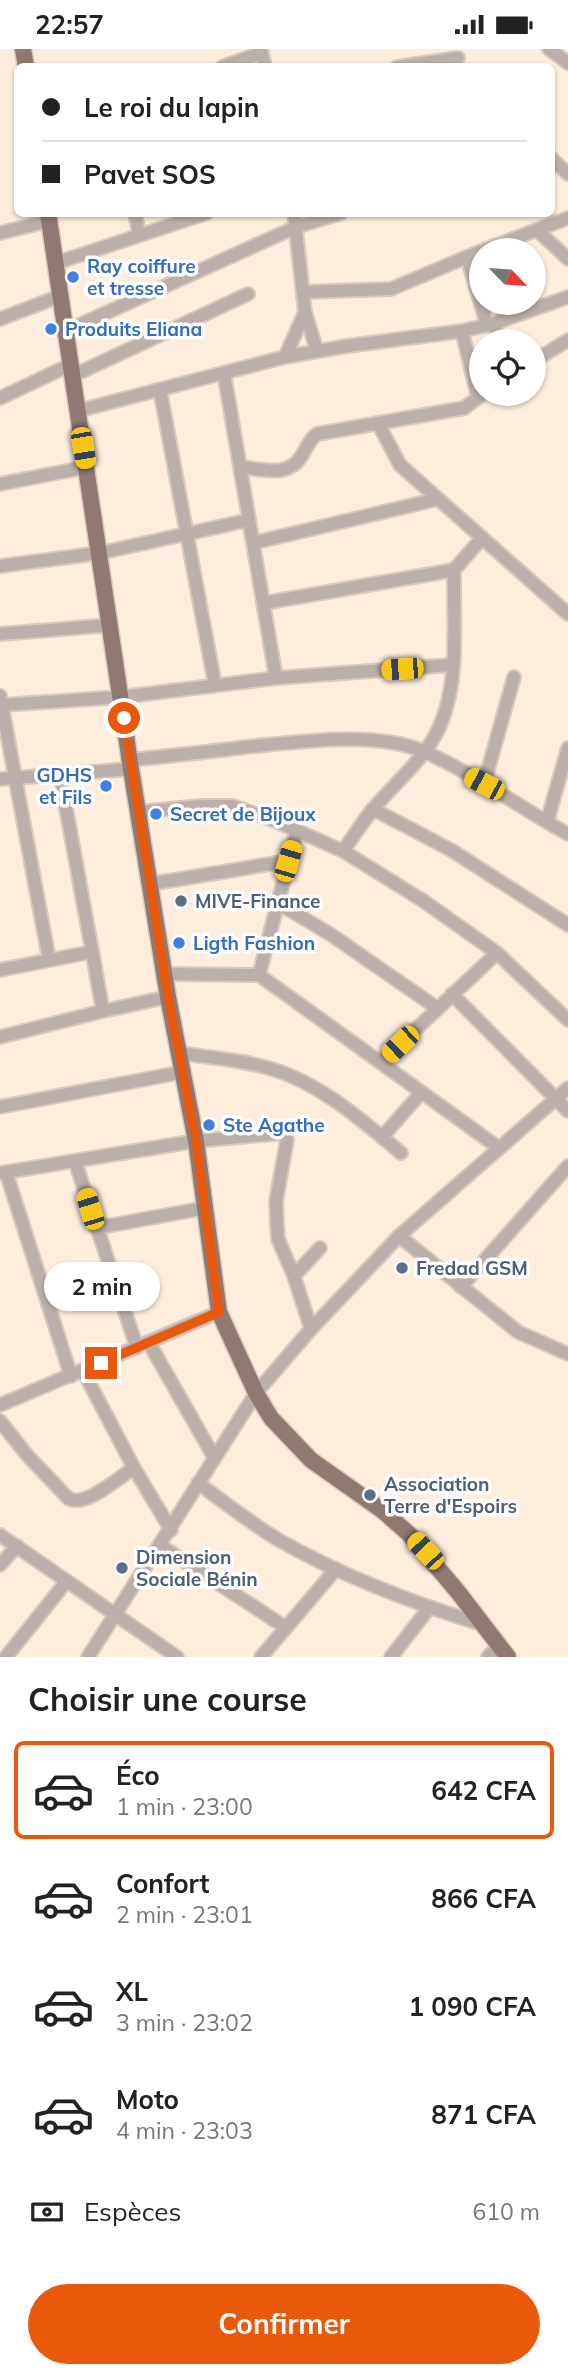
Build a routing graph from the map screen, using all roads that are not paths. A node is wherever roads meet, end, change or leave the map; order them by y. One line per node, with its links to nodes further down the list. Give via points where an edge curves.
1 (549, 49): 6 (street)
2 (261, 51): 4 (street)
3 (460, 58): 5 (street)
4 (232, 63)
5 (425, 63)
6 (568, 63)
7 (555, 161): 8 (street)
8 (568, 174)
9 (49, 217): 16 (street); 21 (main road)
10 (136, 217): 17 (street)
11 (194, 217): 17 (street)
12 (315, 217): 14 (street)
13 (568, 218): 15 (street)
14 (295, 220): 22 (street); 30 (street)
15 (537, 230): 18 (street); 20 (street)
16 (0, 233)
17 (139, 234): 21 (street)
18 (516, 238)
19 (467, 257): 22 (street, via 391,289); 28 (street)
20 (568, 259)
21 (56, 263): 24 (main road)
22 (304, 292): 26 (street)
23 (248, 294): 37 (street)
24 (60, 296): 27 (street); 30 (main road)
25 (568, 297): 28 (street)
26 (305, 312): 33 (street); 36 (street)
27 (0, 319)
28 (489, 324): 29 (street); 31 (street)
29 (493, 329)
30 (66, 331): 37 (main road)
31 (462, 331): 33 (street); 35 (street)
32 (568, 340): 34 (street)
33 (317, 351): 36 (street)
34 (546, 354)
35 (469, 355)
36 (285, 358): 38 (street)
37 (71, 370): 40 (street); 42 (main road)
38 (224, 373): 39 (street); 45 (street)
39 (160, 390): 42 (street); 49 (street)
40 (0, 398)
41 (469, 404): 43 (street)
42 (77, 411): 44 (main road)
43 (378, 423): 45 (street, via 317,434 288,470); 47 (street, via 395,459)
44 (87, 467): 46 (street); 52 (main road)
45 (240, 467): 48 (street)
46 (0, 484)
47 (438, 499): 50 (street); 51 (street)
48 (250, 520): 49 (street); 51 (street)
49 (187, 534): 52 (street); 62 (street)
50 (482, 538): 54 (street); 56 (street)
51 (253, 543): 55 (street)
52 (100, 553): 53 (street); 57 (main road)
53 (0, 566)
54 (454, 571): 55 (street); 59 (street)
55 (264, 603): 61 (street)
56 (568, 614)
57 (111, 625): 58 (street); 63 (main road)
58 (0, 634)
59 (452, 665): 61 (street); 66 (street, via 443,718)
60 (514, 677): 71 (street)
61 (276, 678): 62 (street)
62 (215, 685): 63 (street)
63 (121, 697): 64 (street); 67 (main road)
64 (1, 700): 69 (street)
65 (568, 748): 74 (street)
66 (425, 751): 67 (street, via 387,742 316,740); 71 (street); 72 (street)
67 (130, 765): 68 (street); 73 (main road)
68 (60, 775): 69 (street); 82 (street)
69 (16, 778): 70 (street); 84 (street)
70 (0, 779)
71 (484, 784): 74 (street)
72 (373, 809): 77 (street); 81 (street, via 451,850)
73 (138, 812): 75 (street, via 233,806); 79 (main road)
74 (547, 822): 76 (street)
75 (297, 831): 77 (street); 78 (street)
76 (568, 834)
77 (343, 851): 83 (street)
78 (288, 861): 79 (street); 80 (street)
79 (150, 884): 86 (main road)
80 (278, 903): 87 (street); 90 (street)
81 (568, 925)
82 (91, 952): 84 (street); 91 (street)
83 (496, 953): 88 (street); 92 (street)
84 (49, 959): 85 (street)
85 (0, 969)
86 (164, 974): 87 (street); 89 (main road)
87 (259, 975): 95 (street)
88 (452, 994): 90 (street); 99 (street)
89 (168, 997): 91 (street); 94 (main road)
90 (438, 1008): 95 (street)
91 (103, 1010): 93 (street)
92 (568, 1020)
93 (0, 1037)
94 (179, 1053): 96 (main road); 102 (street, via 286,1074 326,1096)
95 (382, 1061): 98 (street)
96 (183, 1072): 100 (street); 103 (main road)
97 (568, 1088): 99 (street)
98 (421, 1093): 102 (street); 104 (street)
99 (557, 1098): 101 (street); 104 (street)
100 (0, 1107)
101 (568, 1111)
102 (382, 1137): 105 (street)
103 (196, 1141): 106 (street); 109 (main road); 113 (street, via 286,1135 276,1224)
104 (499, 1148): 111 (street)
105 (401, 1153)
106 (75, 1161): 108 (street); 110 (street)
107 (568, 1166): 114 (street)
108 (3, 1173): 119 (street)
109 (205, 1208): 110 (street); 115 (main road)
110 (96, 1228): 117 (street)
111 (399, 1236): 114 (street); 116 (street)
112 (320, 1248): 113 (street)
113 (294, 1276): 116 (street)
114 (461, 1287): 118 (street, via 518,1332)
115 (219, 1312): 117 (street); 120 (main road)
116 (311, 1329): 120 (street)
117 (143, 1346): 119 (street); 123 (street)
118 (568, 1354)
119 (77, 1373): 121 (street); 124 (street)
120 (256, 1394): 123 (street); 135 (main road, via 271,1418 311,1460 409,1534)
121 (1, 1401)
122 (0, 1420): 124 (street, via 73,1501 84,1500)
123 (214, 1457): 125 (street)
124 (134, 1468): 126 (street)
125 (198, 1483): 126 (street); 131 (street, via 275,1537)
126 (171, 1529): 129 (street)
127 (0, 1535): 128 (street)
128 (17, 1546): 130 (street); 132 (street)
129 (160, 1546): 134 (street); 136 (street)
130 (0, 1565)
131 (335, 1569): 133 (street); 136 (street)
132 (66, 1582): 134 (street); 138 (street)
133 (429, 1608): 135 (street); 142 (street)
134 (115, 1615): 139 (street); 140 (street)
135 (484, 1625): 137 (main road)
136 (285, 1627): 141 (street)
137 (498, 1653)
138 (6, 1657)
139 (88, 1657)
140 (177, 1657)
141 (261, 1657)
142 (391, 1657)

